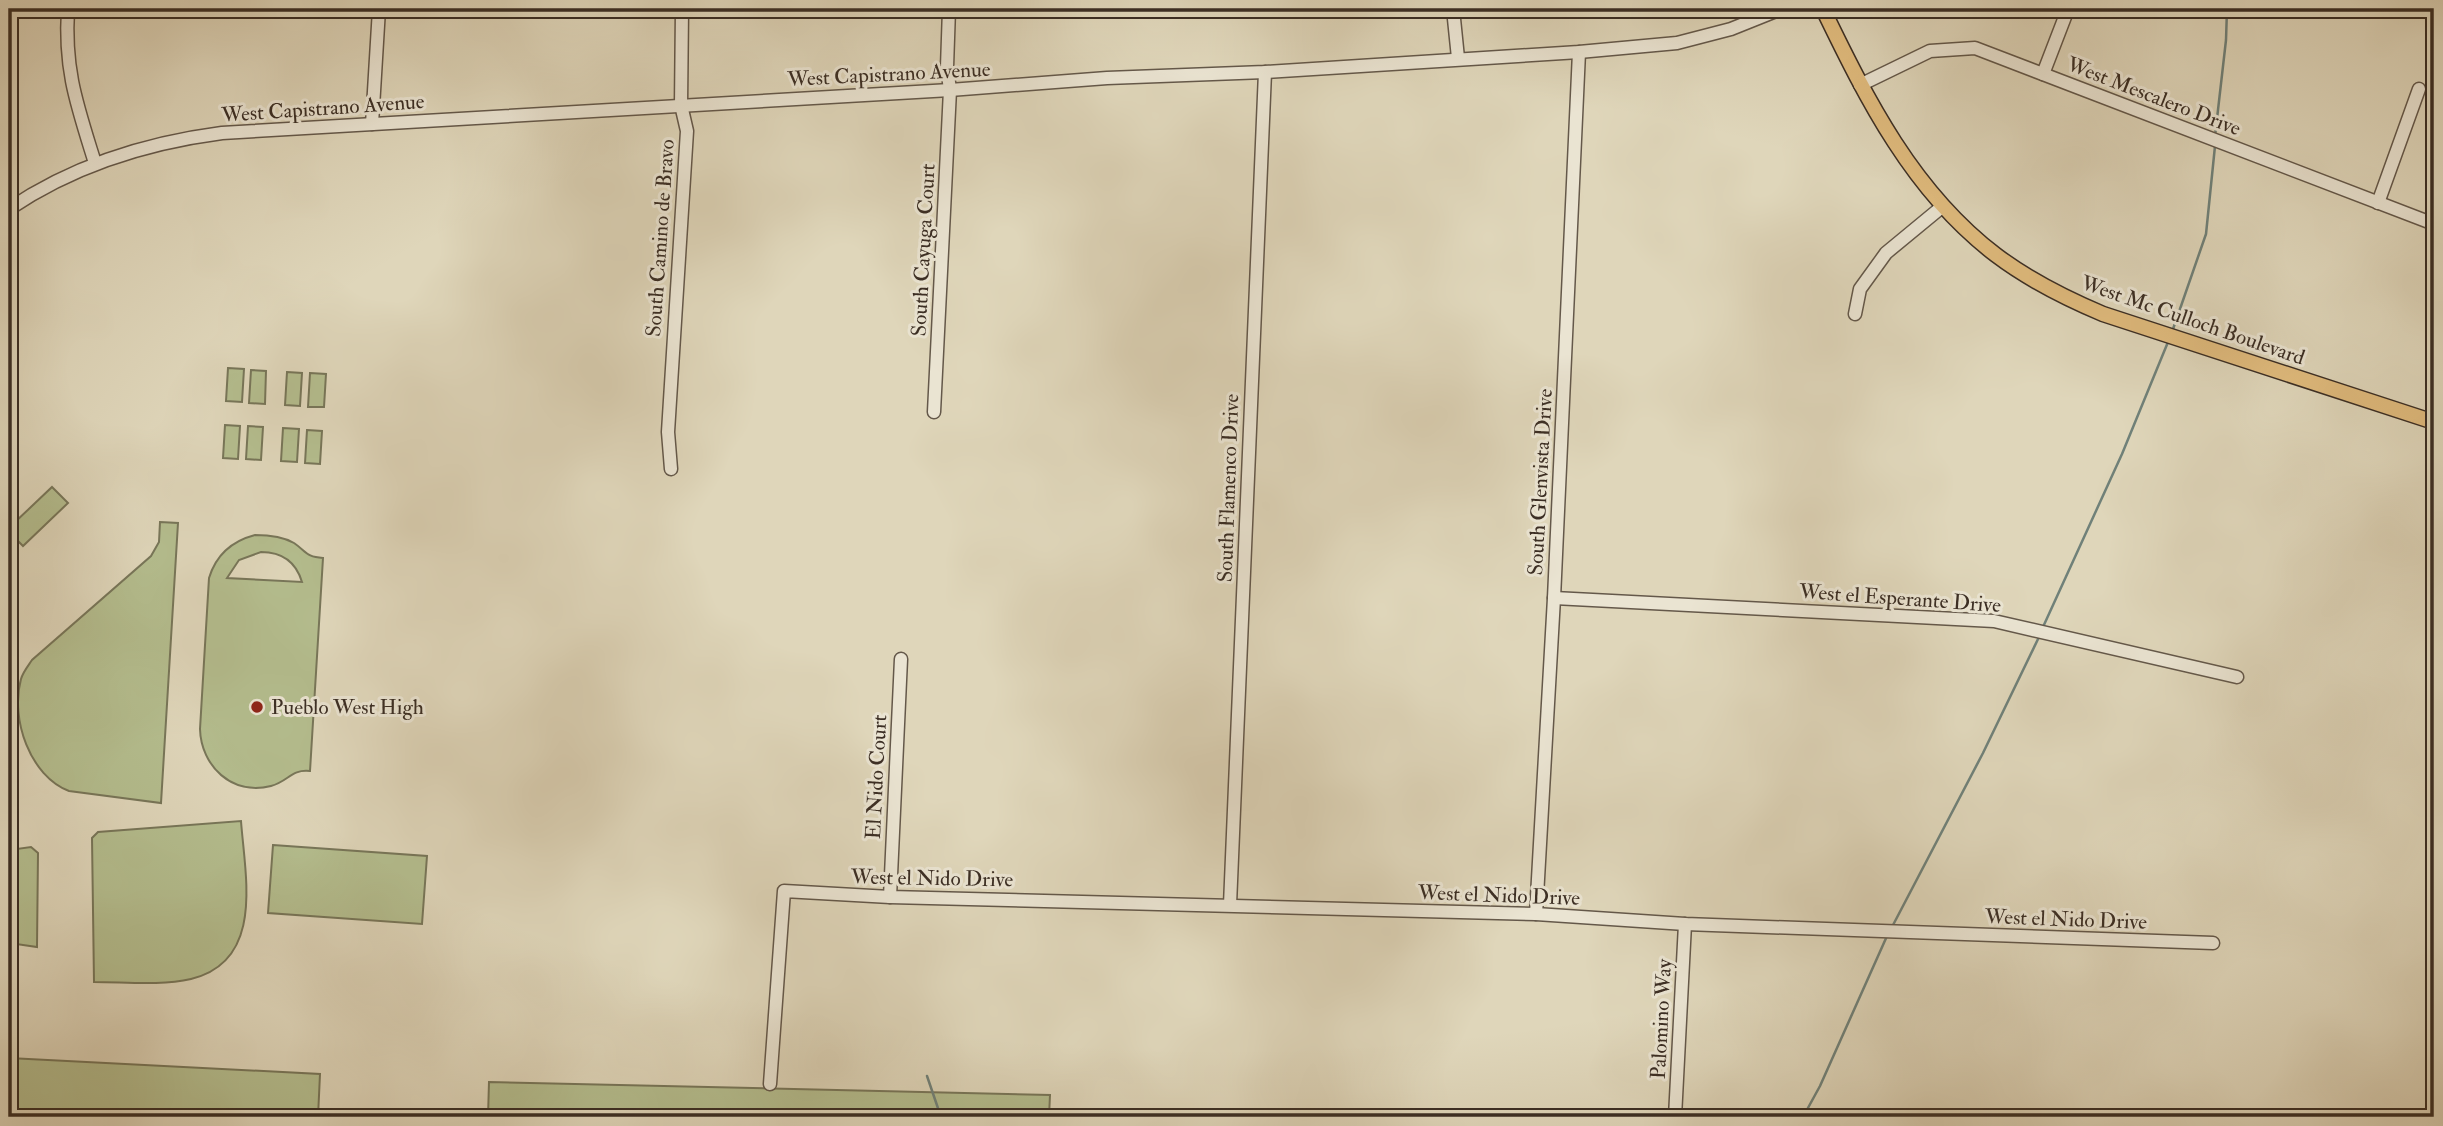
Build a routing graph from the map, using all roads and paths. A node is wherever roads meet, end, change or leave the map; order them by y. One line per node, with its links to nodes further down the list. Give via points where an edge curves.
1 (68, 9): 18 (street, via 69,77)
2 (379, 9): 17 (street)
3 (682, 9): 16 (street, South Camino de Bravo)
4 (949, 9): 15 (street, South Cayuga Court)
5 (1452, 9): 10 (street)
6 (1781, 9): 9 (street, West Capistrano Avenue, via 1677,43)
7 (1823, 9): 13 (main road, West Mc Culloch Boulevard)
8 (2068, 9): 12 (street)
9 (1579, 52): 10 (street, West Capistrano Avenue); 27 (street, South Glenvista Drive)
10 (1458, 58): 11 (street, West Capistrano Avenue)
11 (1265, 72): 15 (street, West Capistrano Avenue); 31 (street, South Flamenco Drive)
12 (2043, 74): 13 (street, West Mescalero Drive, via 1975,48 1930,51); 19 (street, West Mescalero Drive)
13 (1860, 85): 20 (main road, West Mc Culloch Boulevard, via 1905,159)
14 (2419, 89): 19 (street)
15 (950, 90): 16 (street, West Capistrano Avenue); 24 (street, South Cayuga Court)
16 (681, 105): 17 (street, West Capistrano Avenue); 26 (street, South Camino de Bravo, via 687,131 667,432)
17 (372, 124): 18 (street, West Capistrano Avenue, via 189,137)
18 (95, 163): 21 (street, West Capistrano Avenue)
19 (2378, 203): 22 (street, West Mescalero Drive)
20 (1943, 206): 23 (street, via 1886,253 1860,289); 25 (main road, West Mc Culloch Boulevard, via 1996,255 2057,294 2150,330)
21 (9, 209)
22 (2434, 224)
23 (1855, 314)
24 (934, 412)
25 (2434, 422)
26 (671, 469)
27 (1554, 598): 29 (street, West el Esperante Drive, via 1994,621); 32 (street, South Glenvista Drive)
28 (901, 659): 30 (street, El Nido Court)
29 (2237, 677)
30 (890, 897): 31 (street, West el Nido Drive); 35 (street, West el Nido Drive, via 784,891)
31 (1230, 905): 32 (street, West el Nido Drive)
32 (1536, 914): 33 (street, West el Nido Drive)
33 (1685, 924): 34 (street, West el Nido Drive); 36 (street, Palomino Way)
34 (2213, 943)
35 (770, 1084)
36 (1675, 1117)

